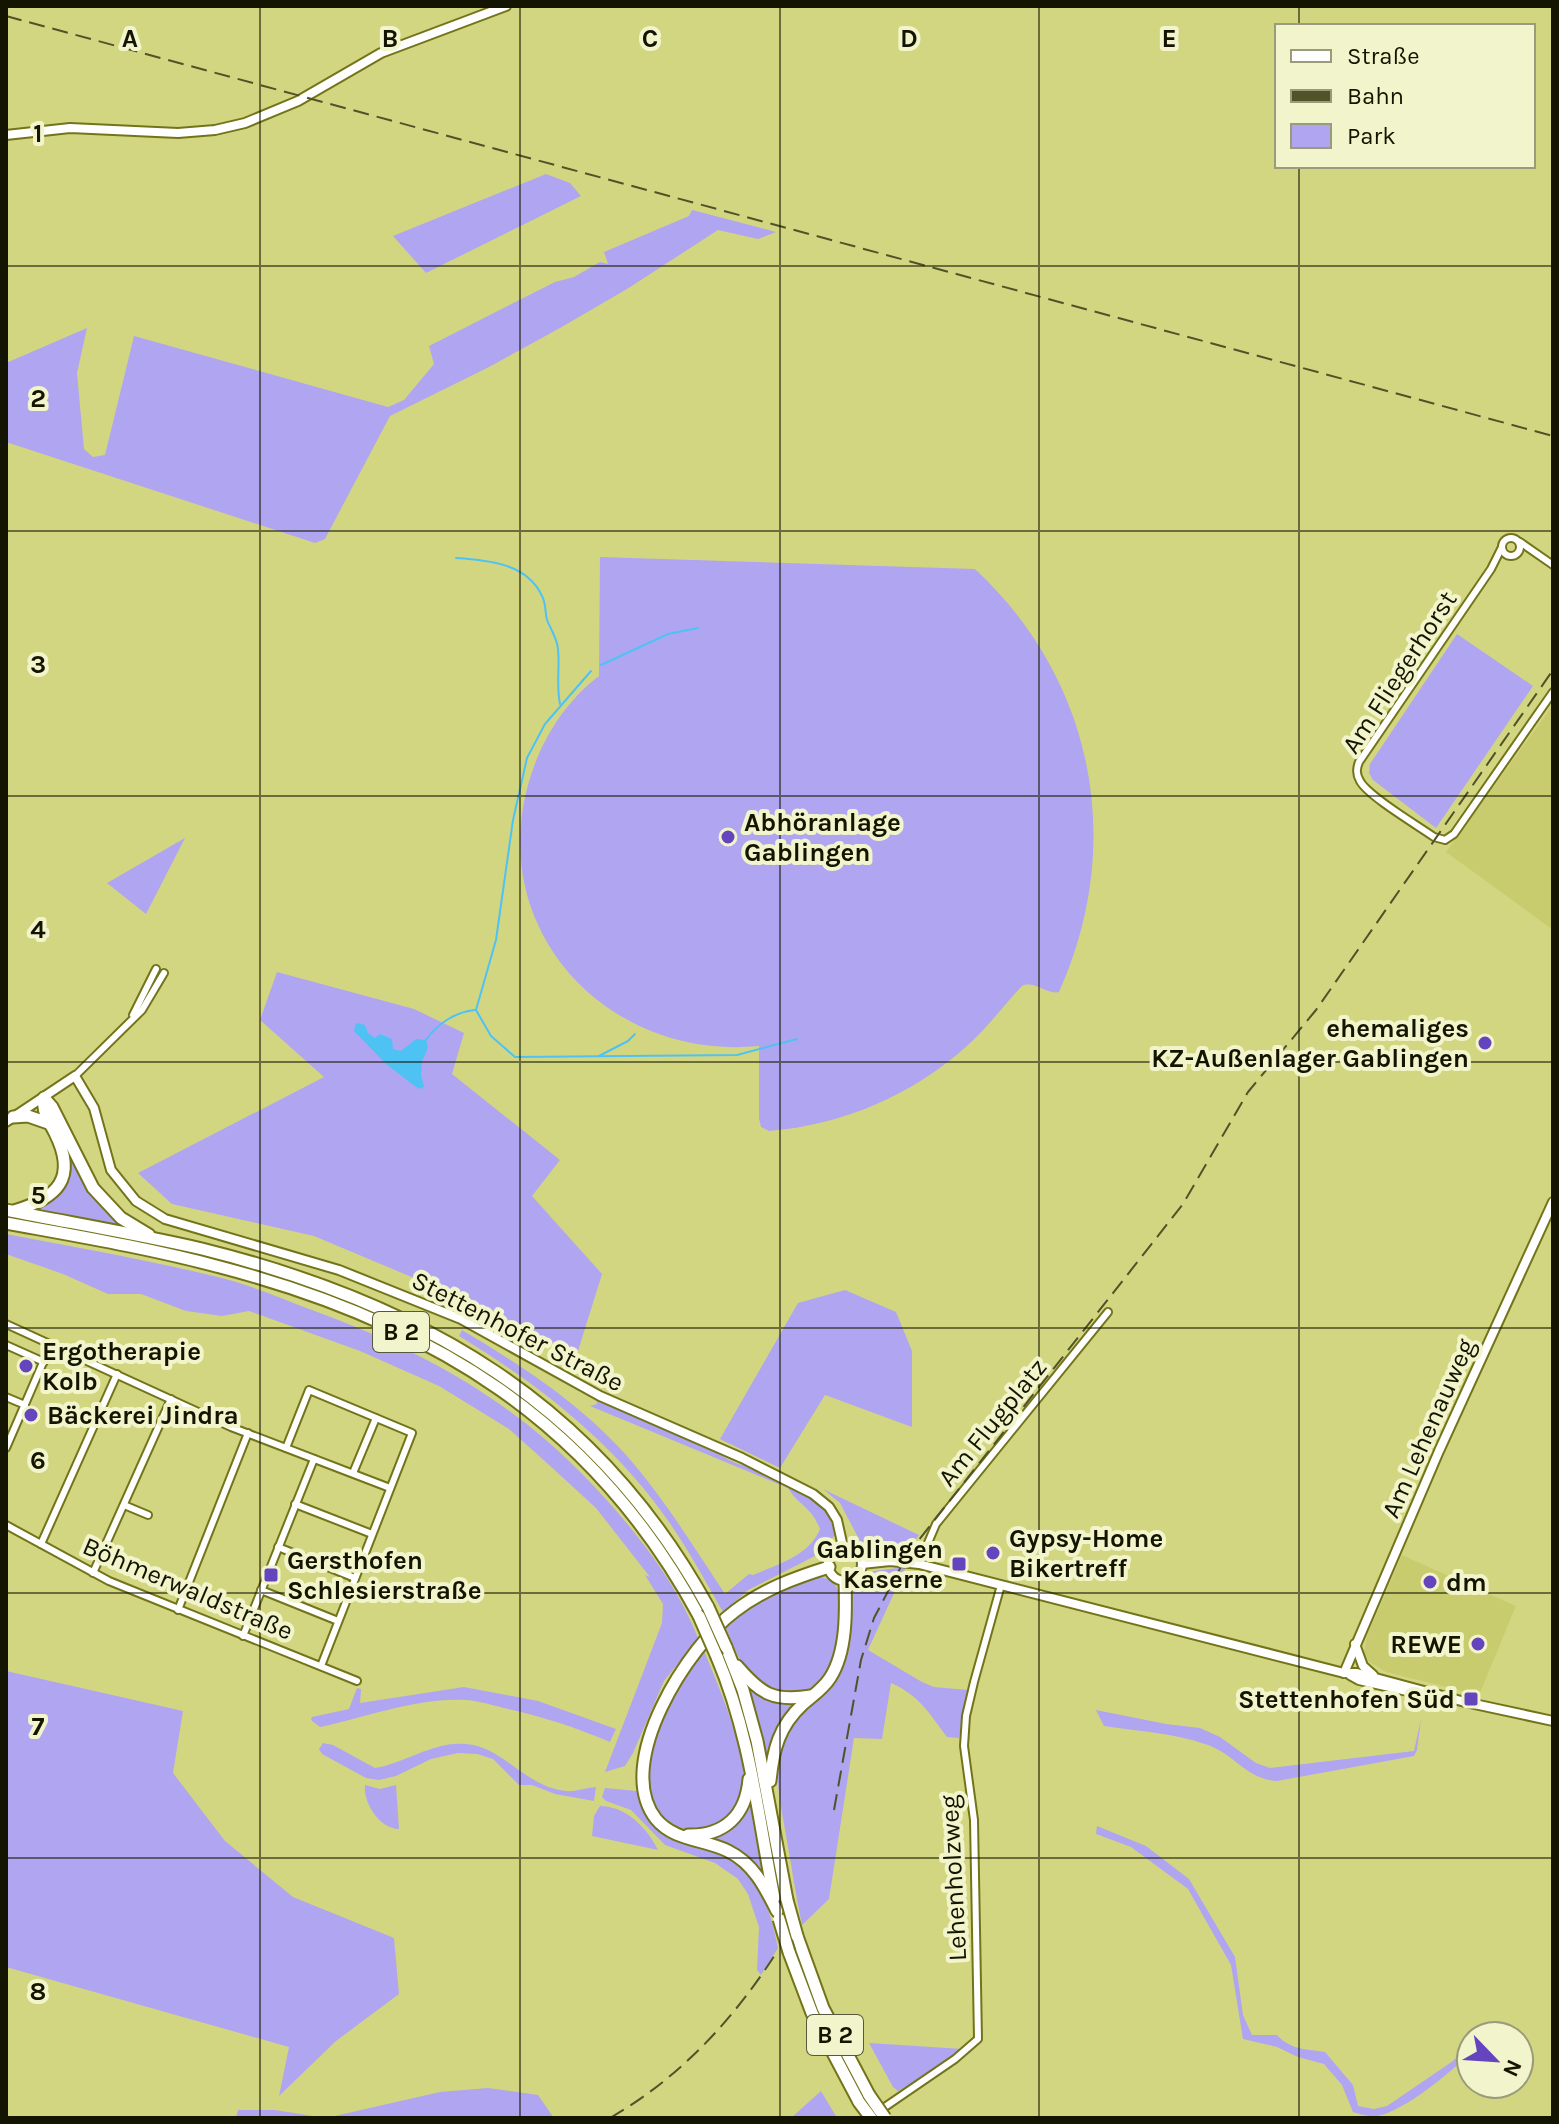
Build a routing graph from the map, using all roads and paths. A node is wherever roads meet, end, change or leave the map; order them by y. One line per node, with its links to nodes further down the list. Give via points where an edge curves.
1 (506, 6): 2 (street, via 381,53 298,101 245,123 178,133 70,128)
2 (6, 135)
3 (1518, 540): 4 (street, via 1509,538); 5 (street, via 1520,549); 6 (street)
4 (1502, 547): 5 (street); 8 (street, Am Fliegerhorst)
5 (1514, 556): 6 (street); 8 (street, Am Fliegerhorst)
6 (1545, 559): 7 (street)
7 (1553, 565)
8 (1491, 569): 9 (street, Am Fliegerhorst, via 1356,769 1362,784 1445,840)
9 (1553, 692)
10 (156, 969): 12 (street)
11 (164, 973): 12 (street, via 152,997)
12 (130, 1021): 13 (street)
13 (75, 1076): 14 (street); 43 (street, Stettenhofer Straße, via 94,1108 111,1170 136,1201 156,1215 306,1259 461,1319 600,1396 813,1494 837,1520)
14 (44, 1098): 15 (street); 16 (highway); 19 (highway, B 2, via 93,1188 121,1218)
15 (10, 1119): 16 (highway, via 28,1116)
16 (51, 1124): 18 (highway, via 64,1151 63,1177 48,1198)
17 (1553, 1202): 55 (street, Am Lehenauweg)
18 (8, 1215): 19 (highway, B 2); 64 (highway, B 2, bridge, via 256,1277 363,1315 454,1359 520,1402 599,1473 652,1539 699,1616 717,1657)
19 (157, 1239): 56 (highway, B 2, bridge, via 247,1261 348,1296 438,1336 506,1377 562,1421 618,1476 670,1543)
20 (1108, 1312): 45 (street, Am Flugplatz, via 936,1524)
21 (6, 1324): 22 (street)
22 (51, 1344): 24 (street); 25 (street)
23 (6, 1345): 24 (street)
24 (44, 1362): 28 (street)
25 (117, 1374): 27 (street); 41 (street)
26 (6, 1397): 28 (street)
27 (171, 1399): 30 (street); 37 (street)
28 (25, 1405): 31 (street)
29 (376, 1418): 32 (street, via 309,1390); 34 (street); 35 (street, via 412,1433)
30 (248, 1433): 32 (street); 52 (street)
31 (6, 1448)
32 (286, 1448): 33 (street)
33 (314, 1459): 34 (street); 36 (street)
34 (353, 1473): 35 (street)
35 (390, 1488): 40 (street)
36 (295, 1504): 40 (street); 42 (street)
37 (124, 1505): 38 (street); 47 (street)
38 (148, 1515)
39 (6, 1525): 41 (street, Böhmerwaldstraße)
40 (372, 1534): 48 (street)
41 (41, 1544): 47 (street, Böhmerwaldstraße)
42 (278, 1547): 48 (street); 51 (street)
43 (843, 1547): 44 (street, via 857,1552); 46 (street, via 831,1554)
44 (862, 1564): 45 (street); 49 (street, via 858,1576)
45 (919, 1564): 50 (street)
46 (829, 1567): 49 (street); 66 (highway, via 762,1592 732,1612 674,1682 654,1725 644,1771 653,1815)
47 (93, 1573): 52 (street, Böhmerwaldstraße)
48 (355, 1578): 53 (street)
49 (845, 1581): 62 (highway, via 838,1660 830,1678)
50 (1001, 1585): 58 (street); 69 (street, Lehenholzweg, via 966,1716 964,1746 974,1820 978,2039)
51 (261, 1590): 53 (street); 54 (street)
52 (178, 1610): 54 (street, Böhmerwaldstraße)
53 (338, 1621): 57 (street)
54 (243, 1636): 57 (street, Böhmerwaldstraße)
55 (1355, 1643): 58 (street, Am Lehenauweg); 59 (street, via 1363,1666)
56 (728, 1652): 62 (highway, via 752,1684 771,1696); 65 (highway, B 2, via 753,1725)
57 (321, 1666): 60 (street, Böhmerwaldstraße)
58 (1347, 1673): 59 (street); 61 (street)
59 (1378, 1678): 61 (street)
60 (357, 1681)
61 (1438, 1695): 63 (street)
62 (812, 1696): 65 (highway, via 788,1719 777,1739)
63 (1553, 1721)
64 (751, 1766): 66 (highway, via 747,1795 735,1819 712,1833); 67 (highway, B 2)
65 (768, 1794): 68 (highway, B 2, bridge, via 797,1936)
66 (679, 1834): 67 (highway, via 727,1850 747,1863)
67 (778, 1915): 68 (highway, B 2, bridge, via 812,2013)
68 (864, 2098): 69 (highway, B 2, bridge); 70 (highway, B 2, bridge)
69 (870, 2118)
70 (885, 2118)

